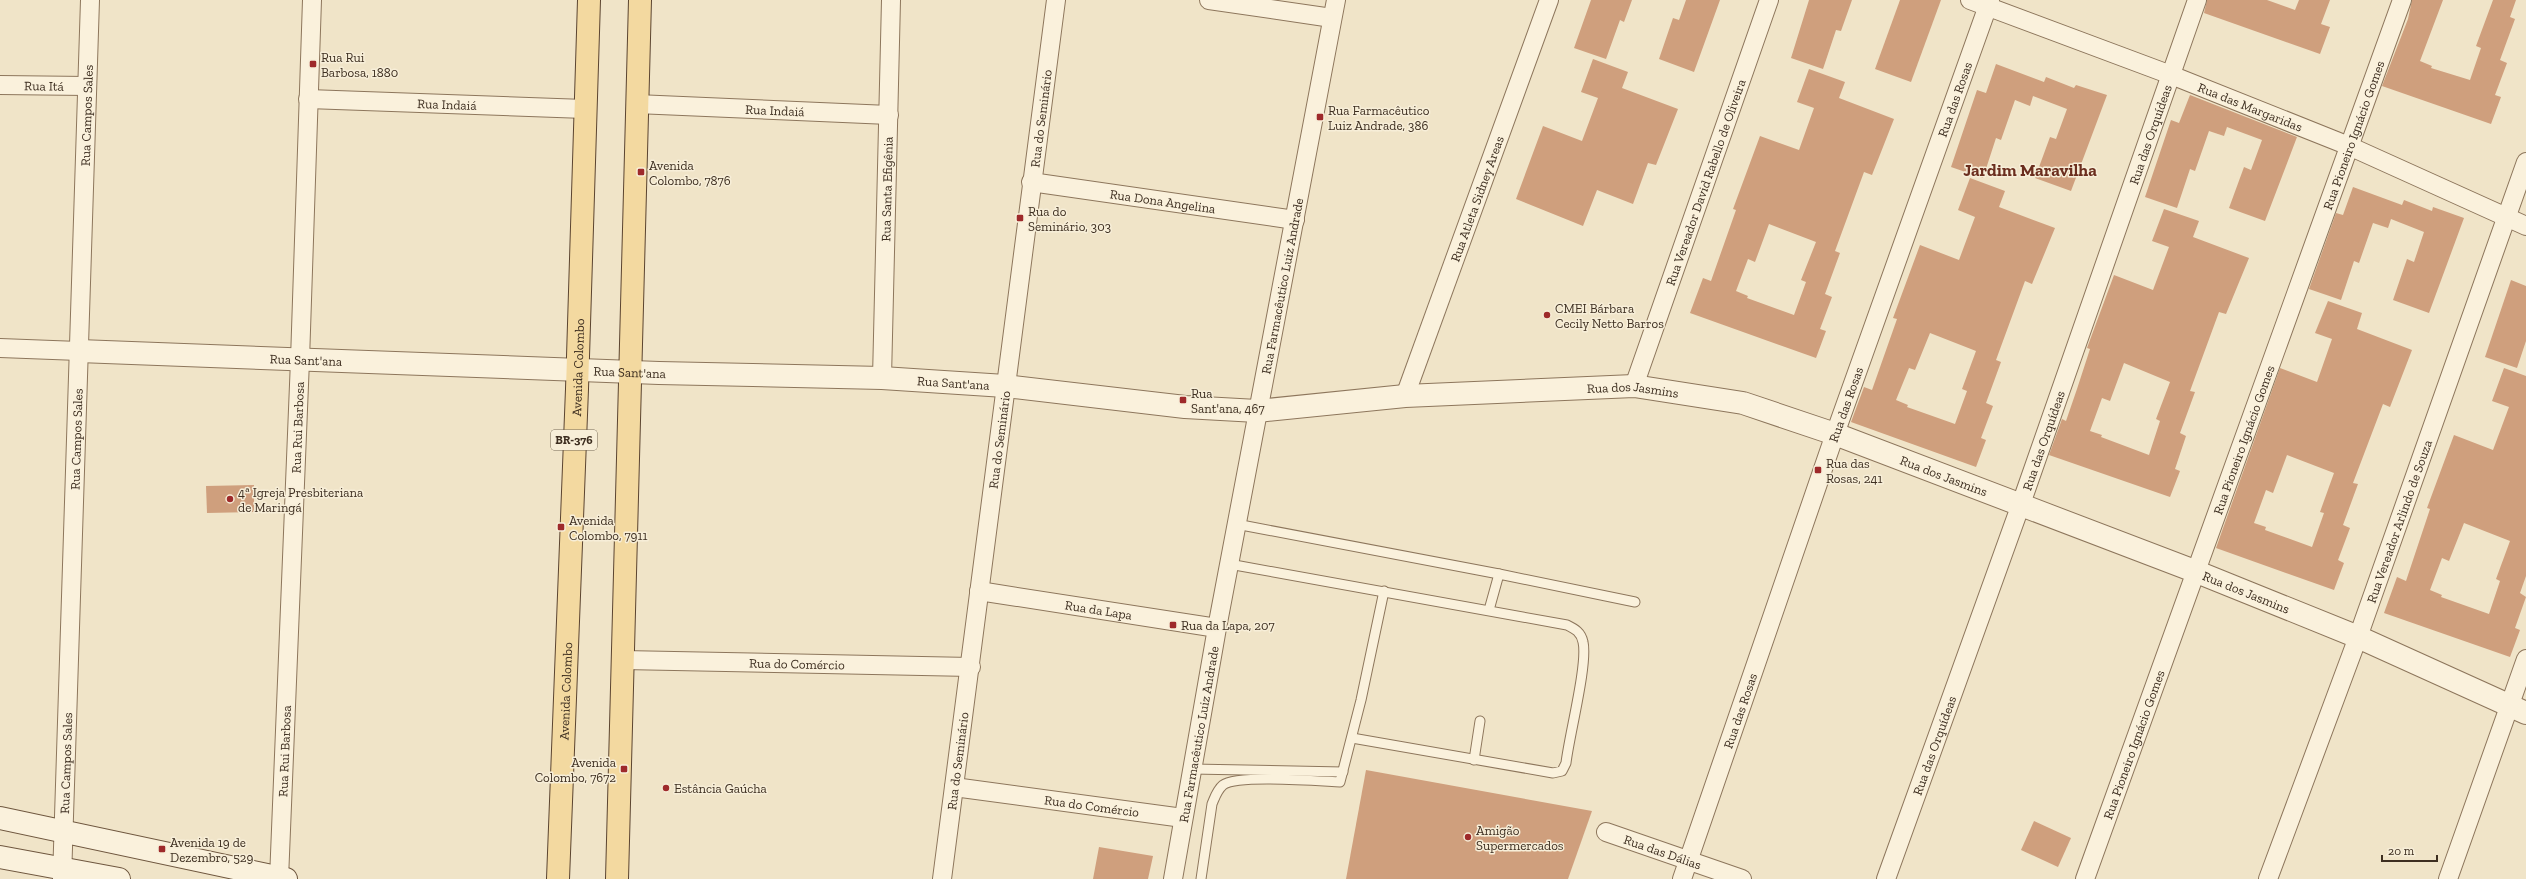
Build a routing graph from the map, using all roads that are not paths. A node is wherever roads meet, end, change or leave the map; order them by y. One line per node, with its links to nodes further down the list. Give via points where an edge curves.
1 (90, 0): 18 (street, Rua Campos Sales)
2 (312, 0): 19 (street, Rua Rui Barbosa)
3 (589, 0): 21 (main road, Avenida Colombo / BR-376)
4 (640, 0): 20 (main road)
5 (891, 0): 22 (street, Rua Santa Efigênia)
6 (1056, 0): 25 (street, Rua do Seminário)
7 (1209, 0): 15 (street)
8 (1336, 0): 15 (street, Rua Farmacêutico Luiz Andrade)
9 (1549, 0): 37 (street, Rua Atleta Sidney Areas)
10 (1769, 0): 36 (street, Rua Vereador David Rabello de Oliveira)
11 (1970, 0): 14 (street, Rua das Margaridas)
12 (2197, 0): 16 (street, Rua das Orquídeas)
13 (2402, 0): 23 (street, Rua Pioneiro Ignácio Gomes)
14 (1989, 3): 16 (street, Rua das Margaridas); 39 (street, Rua das Rosas)
15 (1332, 18): 27 (street, Rua Farmacêutico Luiz Andrade)
16 (2171, 75): 23 (street, Rua das Margaridas); 40 (street, Rua das Orquídeas)
17 (0, 85): 18 (street, Rua Itá)
18 (87, 86): 30 (street, Rua Campos Sales)
19 (308, 99): 21 (street, Rua Indaiá); 31 (street, Rua Rui Barbosa)
20 (636, 104): 22 (street, Rua Indaiá); 33 (main road)
21 (585, 109): 32 (main road, Avenida Colombo / BR-376)
22 (889, 115): 34 (street, Rua Santa Efigênia)
23 (2349, 146): 26 (street, Rua das Margaridas); 43 (street, Rua Pioneiro Ignácio Gomes)
24 (2526, 162): 26 (street, Rua Vereador Arlindo de Souza)
25 (1031, 182): 27 (street, Rua Dona Angelina); 35 (street, Rua do Seminário)
26 (2506, 218): 28 (street, Rua das Margaridas); 50 (street, Rua Vereador Arlindo de Souza)
27 (1295, 220): 38 (street, Rua Farmacêutico Luiz Andrade)
28 (2526, 226)
29 (0, 348): 30 (street, Rua Sant'ana)
30 (79, 351): 31 (street, Rua Sant'ana); 63 (street, Rua Campos Sales)
31 (300, 360): 32 (street, Rua Sant'ana); 68 (street, Rua Rui Barbosa)
32 (578, 370): 33 (street, Rua Sant'ana); 70 (main road, Avenida Colombo / BR-376)
33 (629, 372): 34 (street, Rua Sant'ana); 52 (main road)
34 (882, 378): 35 (street, Rua Sant'ana)
35 (1005, 386): 38 (street, Rua Sant'ana, via 1185,406); 45 (street, Rua do Seminário)
36 (1634, 386): 37 (street, Rua dos Jasmins); 39 (street, Rua dos Jasmins, via 1743,403)
37 (1404, 396): 38 (street, Rua dos Jasmins)
38 (1257, 411): 41 (street, Rua Farmacêutico Luiz Andrade)
39 (1834, 434): 40 (street, Rua dos Jasmins); 66 (street, Rua das Rosas)
40 (2021, 504): 43 (street, Rua dos Jasmins); 77 (street, Rua das Orquídeas)
41 (1236, 524): 42 (street, Rua Farmacêutico Luiz Andrade); 44 (lane)
42 (1229, 564): 46 (lane); 49 (street, Rua Farmacêutico Luiz Andrade)
43 (2197, 572): 50 (street, Rua dos Jasmins); 78 (street, Rua Pioneiro Ignácio Gomes)
44 (1499, 574): 47 (lane); 48 (lane)
45 (979, 591): 49 (street, Rua da Lapa); 53 (street, Rua do Seminário)
46 (1384, 591): 48 (lane); 56 (lane)
47 (1635, 602)
48 (1490, 610): 57 (lane, via 1567,625 1578,630 1583,642 1583,663 1566,763 1562,771 1553,773)
49 (1217, 628): 58 (street, Rua Farmacêutico Luiz Andrade)
50 (2358, 637): 54 (street, Rua dos Jasmins); 79 (street, Rua Vereador Arlindo de Souza)
51 (2526, 659): 54 (street)
52 (623, 660): 53 (street, Rua do Comércio); 71 (main road)
53 (971, 667): 60 (street, Rua do Seminário)
54 (2517, 709): 80 (street)
55 (1480, 721): 57 (lane)
56 (1352, 738): 57 (lane); 59 (lane)
57 (1474, 760)
58 (1192, 769): 59 (lane); 62 (street, Rua Farmacêutico Luiz Andrade)
59 (1343, 772): 74 (lane, via 1340,782 1244,779 1224,784 1216,792 1212,804)
60 (954, 787): 62 (street, Rua do Comércio); 72 (street, Rua do Seminário)
61 (0, 818): 63 (street)
62 (1182, 818): 73 (street, Rua Farmacêutico Luiz Andrade)
63 (64, 830): 67 (street, Rua Campos Sales); 68 (street)
64 (1606, 832): 66 (street, Rua das Dálias)
65 (0, 857): 67 (street)
66 (1689, 859): 75 (street, Rua das Rosas); 76 (street, Rua das Dálias)
67 (63, 873): 69 (street)
68 (281, 878)
69 (119, 879)
70 (558, 879)
71 (617, 879)
72 (942, 879)
73 (1173, 879)
74 (1201, 879)
75 (1682, 879)
76 (1742, 879)
77 (1886, 879)
78 (2085, 879)
79 (2268, 879)
80 (2448, 879)

